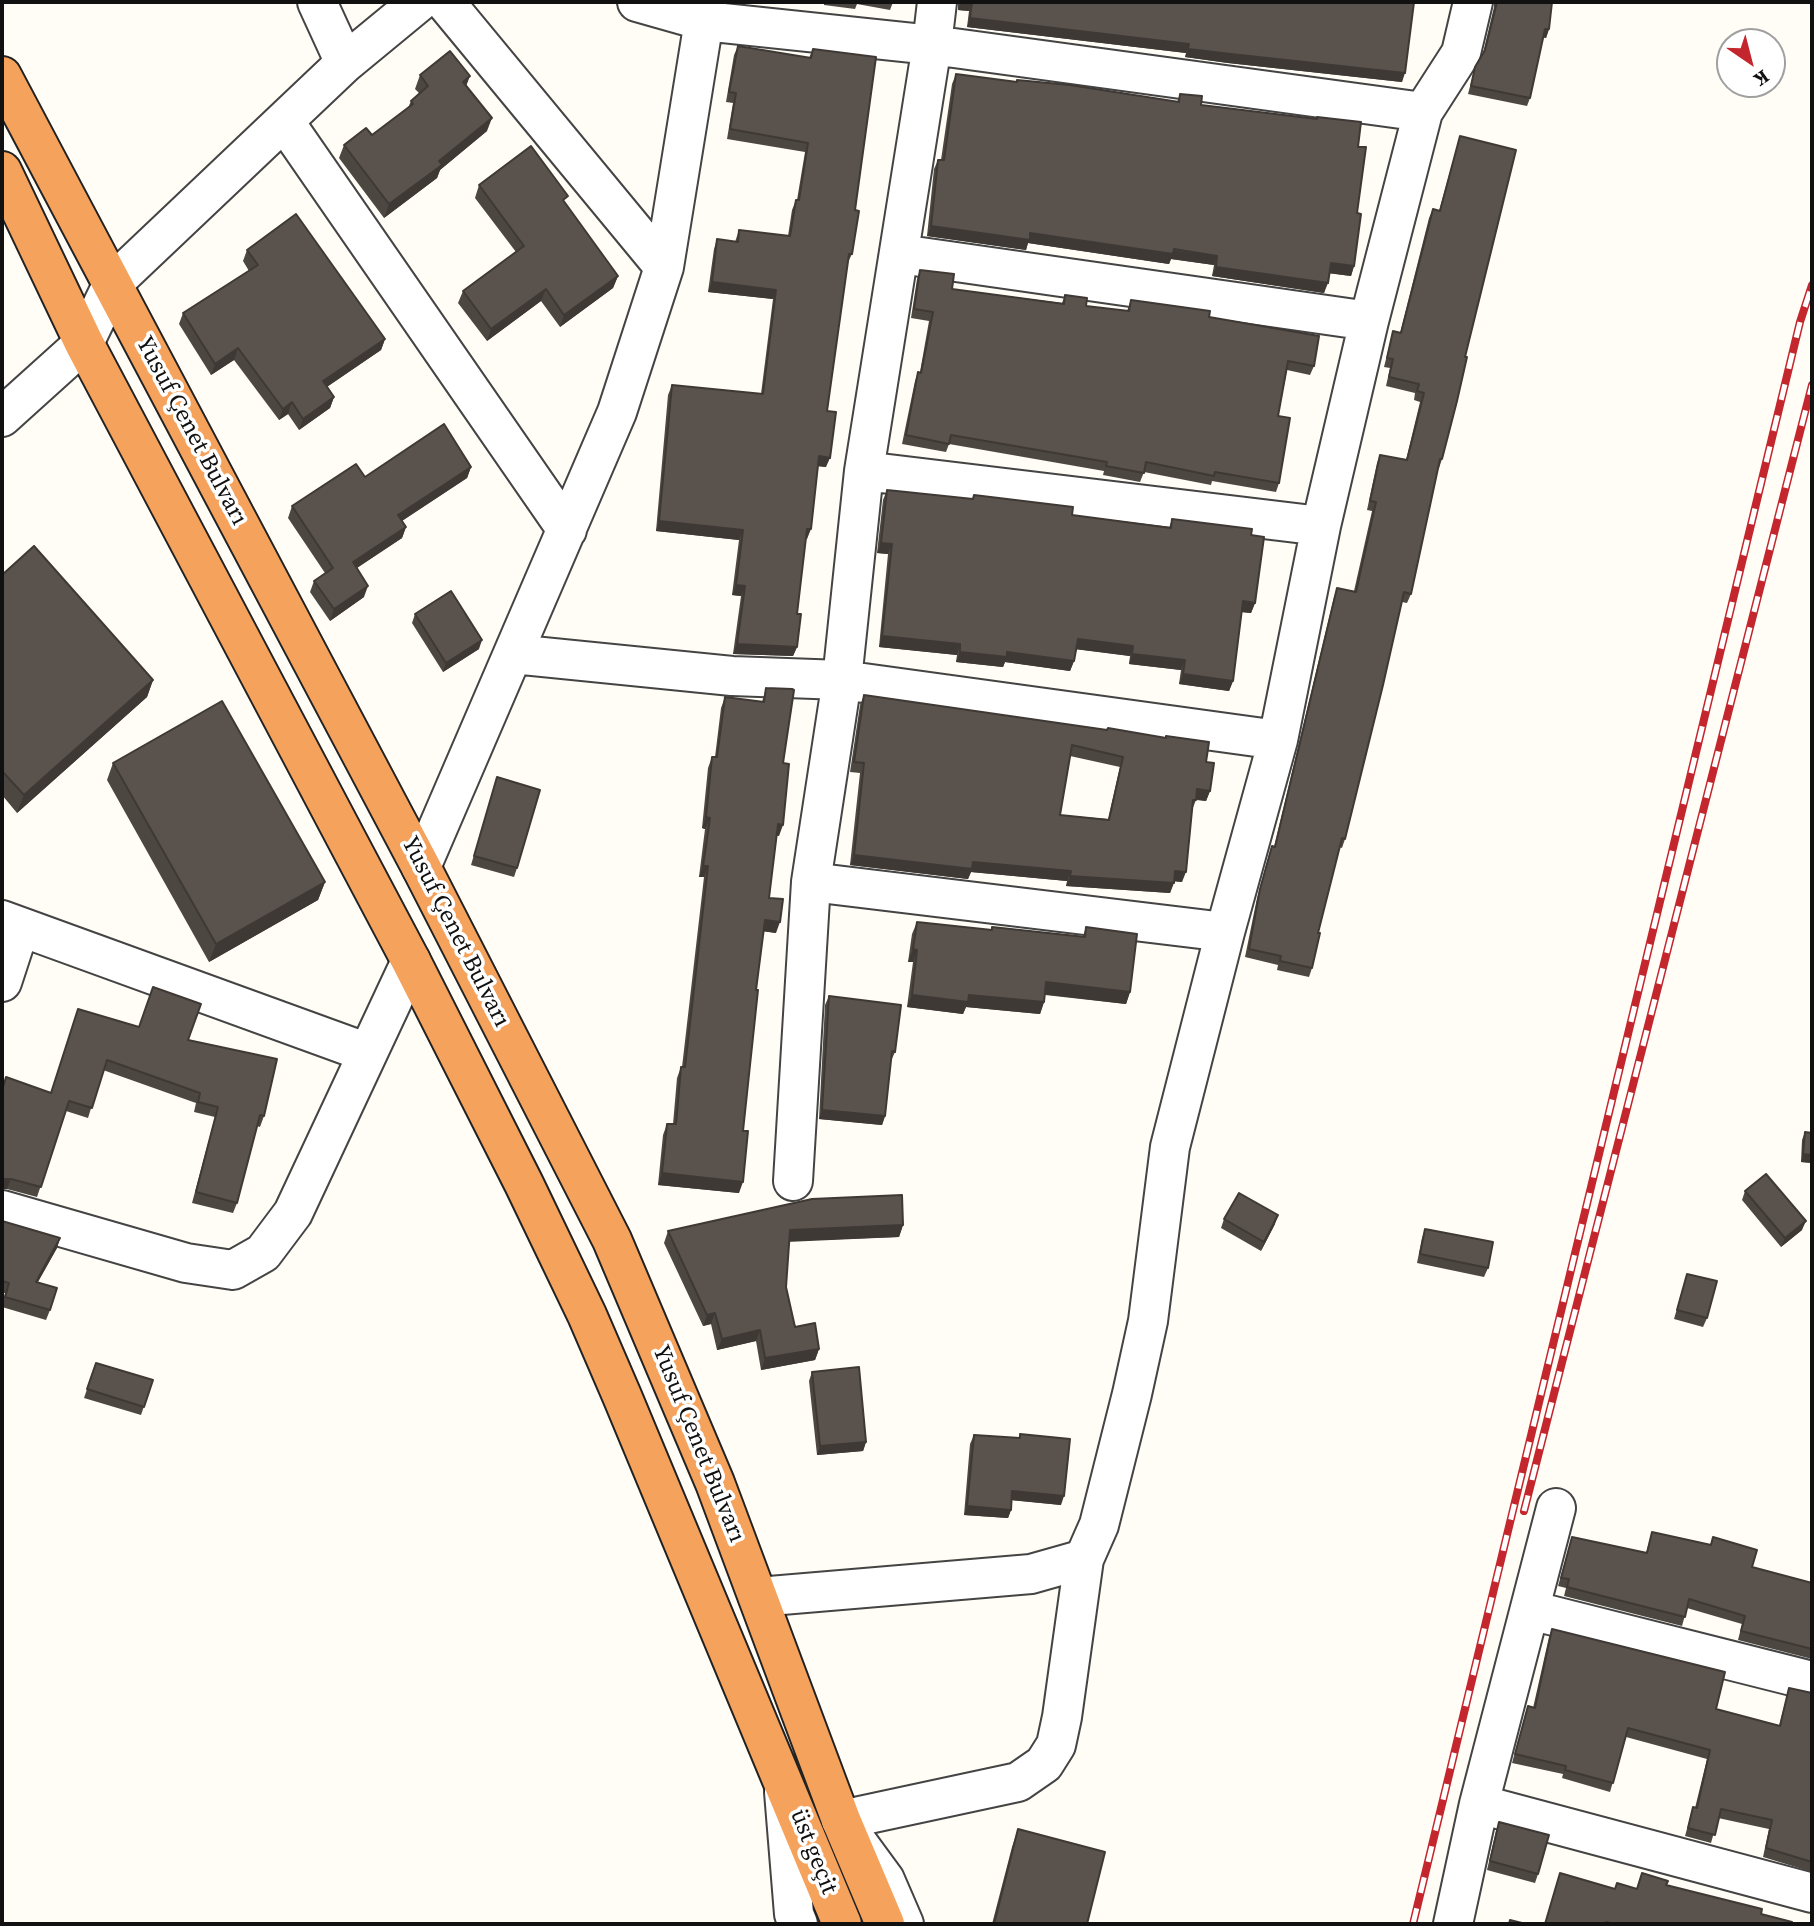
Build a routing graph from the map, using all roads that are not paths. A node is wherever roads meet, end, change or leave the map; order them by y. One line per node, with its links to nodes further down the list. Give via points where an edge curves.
1 (317, 2): 9 (street)
2 (419, 2): 9 (street)
3 (445, 2): 15 (street)
4 (637, 2): 7 (street)
5 (937, 2): 8 (street)
6 (1473, 2): 11 (street, via 1461,53)
7 (706, 11): 8 (street); 15 (street)
8 (932, 45): 11 (street); 14 (street)
9 (345, 63): 12 (street)
10 (2, 76): 16 (highway, Yusuf Çenet Bulvarı)
11 (1423, 112): 17 (street)
12 (284, 121): 16 (street); 22 (street)
13 (2, 171): 18 (highway, Yusuf Çenet Bulvarı)
14 (900, 254): 17 (street); 20 (street)
15 (664, 267): 22 (street, via 617,412)
16 (113, 283): 18 (street); 26 (highway, Yusuf Çenet Bulvarı)
17 (1369, 321): 21 (street)
18 (84, 343): 19 (street); 30 (highway, Yusuf Çenet Bulvarı)
19 (2, 417)
20 (864, 471): 21 (street); 24 (street)
21 (1321, 526): 25 (street)
22 (567, 530): 23 (street)
23 (513, 654): 24 (street, via 732,676); 26 (street)
24 (842, 680): 25 (street); 27 (street)
25 (1278, 740): 29 (street)
26 (421, 867): 37 (highway, Yusuf Çenet Bulvarı, via 612,1240)
27 (811, 883): 29 (street); 33 (street)
28 (11, 924): 31 (street); 32 (street)
29 (1225, 932): 36 (street, via 1170,1147 1148,1321 1132,1394 1098,1525)
30 (411, 961): 32 (street); 40 (highway, Yusuf Çenet Bulvarı, via 587,1315)
31 (2, 982)
32 (368, 1053): 34 (street, via 293,1213 263,1253 233,1270 186,1264)
33 (793, 1181)
34 (2, 1210)
35 (1556, 1508): 38 (street)
36 (1083, 1559): 37 (street, via 1031,1574); 42 (street, via 1062,1717 1056,1745 1044,1763 1018,1782)
37 (758, 1597): 42 (highway, Yusuf Çenet Bulvarı)
38 (1530, 1610): 39 (street); 41 (street)
39 (1812, 1681)
40 (783, 1780): 44 (street); 45 (highway, üst geçit)
41 (1479, 1804): 43 (street); 48 (street)
42 (841, 1819): 46 (highway, Yusuf Çenet Bulvarı); 47 (street, via 885,1880)
43 (1812, 1894)
44 (798, 1924)
45 (842, 1924)
46 (885, 1924)
47 (904, 1924)
48 (1453, 1924)

